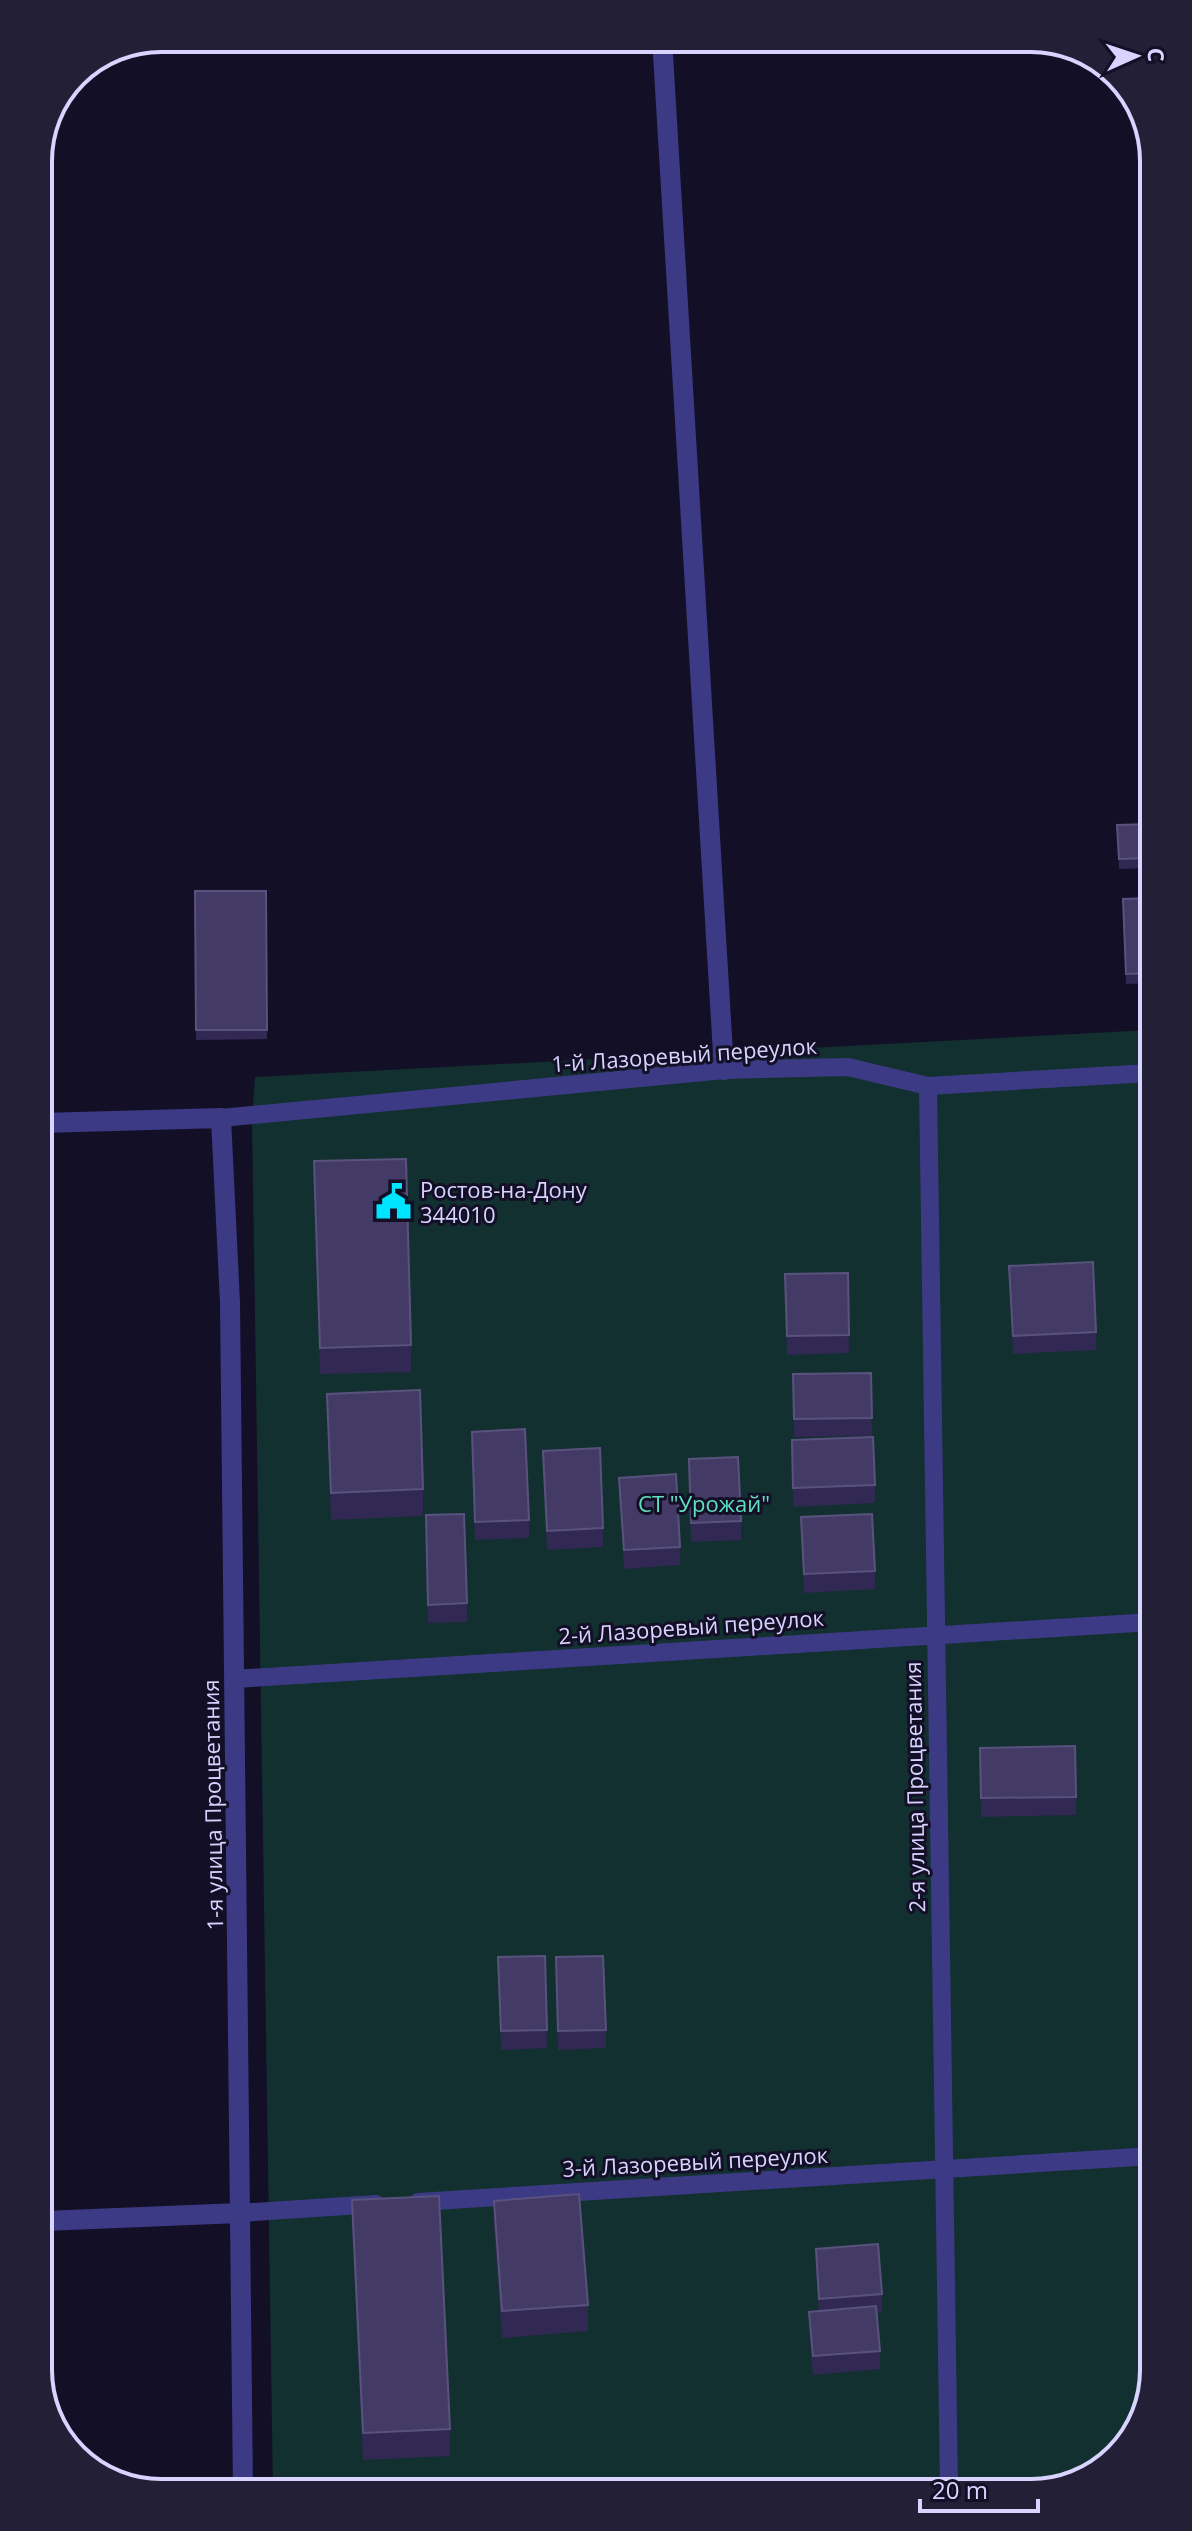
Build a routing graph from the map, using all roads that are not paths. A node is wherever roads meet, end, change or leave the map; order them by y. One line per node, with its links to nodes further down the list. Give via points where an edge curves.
1 (663, 52): 2 (street)
2 (724, 1070): 4 (lane, 1-й Лазоревый переулок, via 848,1067); 5 (lane, 1-й Лазоревый переулок)
3 (1140, 1074): 4 (lane, 1-й Лазоревый переулок)
4 (928, 1086): 8 (lane, 2-я улица Процветания)
5 (221, 1118): 6 (street); 9 (street, 1-я улица Процветания, via 230,1303)
6 (52, 1123)
7 (1140, 1623): 8 (lane, 2-й Лазоревый переулок)
8 (936, 1634): 9 (lane, 2-й Лазоревый переулок); 11 (lane, 2-я улица Процветания)
9 (234, 1679): 12 (street, 1-я улица Процветания)
10 (1140, 2157): 11 (lane, 3-й Лазоревый переулок)
11 (944, 2170): 12 (lane, 3-й Лазоревый переулок); 15 (lane, 2-я улица Процветания)
12 (239, 2213): 13 (street); 14 (street, 1-я улица Процветания)
13 (52, 2221)
14 (243, 2479)
15 (949, 2479)

